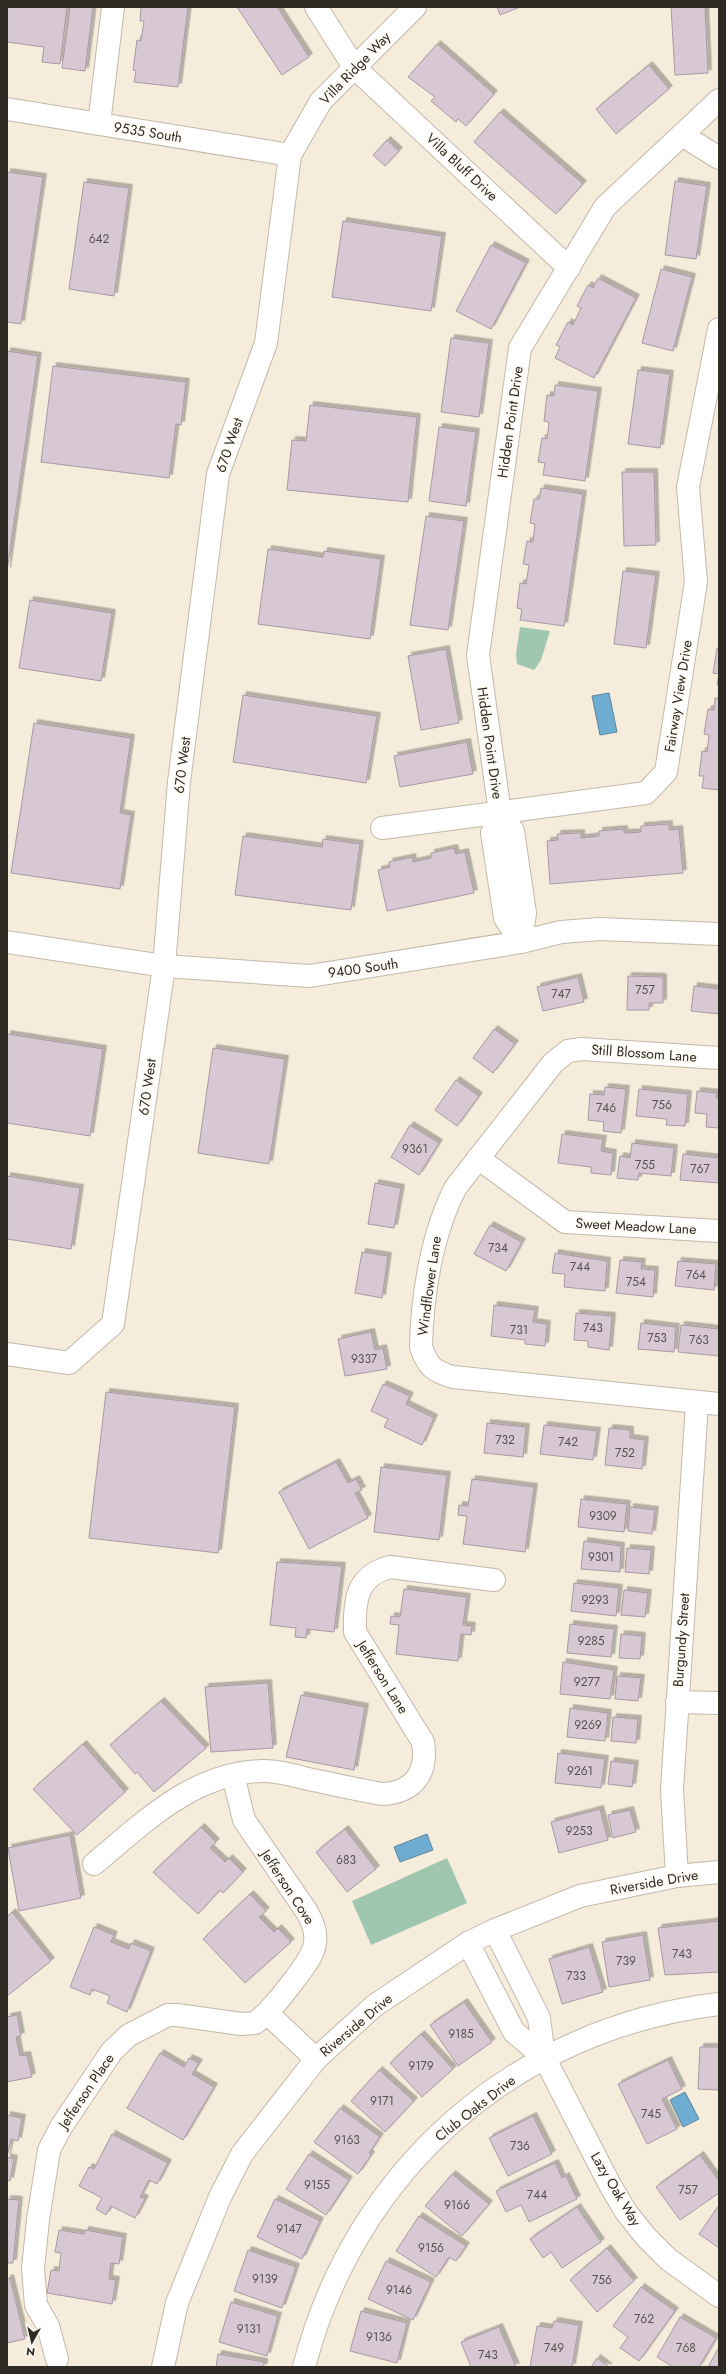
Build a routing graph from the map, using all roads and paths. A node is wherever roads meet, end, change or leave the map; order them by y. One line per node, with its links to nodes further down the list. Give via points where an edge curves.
1 (113, 7): 7 (street)
2 (316, 7): 4 (street, Villa Bluff Drive)
3 (415, 7): 4 (street, Villa Ridge Way)
4 (354, 67): 9 (street, Villa Ridge Way, via 321,101); 11 (street, Villa Bluff Drive)
5 (719, 100): 8 (street, Hidden Point Drive)
6 (7, 109): 7 (street, 9535 South)
7 (99, 124): 9 (street, 9535 South)
8 (682, 135): 10 (street); 11 (street, Hidden Point Drive, via 605,207)
9 (290, 155): 18 (street, 670 West, via 266,343 218,474 179,782)
10 (719, 158)
11 (569, 268): 13 (street, Hidden Point Drive, via 520,348 478,655)
12 (719, 329): 13 (street, Fairway View Drive, via 688,487 696,582 666,772 646,793)
13 (500, 813): 14 (street, Fairway View Drive); 17 (street, Hidden Point Drive, via 512,831 525,913)
14 (382, 828)
15 (719, 934): 17 (street, 9400 South, via 600,929 561,932)
16 (7, 942): 18 (street, 9400 South)
17 (521, 942): 18 (street, 9400 South, via 310,976)
18 (164, 966): 23 (street, 670 West, via 113,1324 69,1363)
19 (568, 1051): 20 (street, Still Blossom Lane, via 582,1049); 21 (street, Windflower Lane, via 553,1063)
20 (719, 1058)
21 (478, 1158): 22 (street, Sweet Meadow Lane, via 565,1222); 24 (street, Windflower Lane, via 456,1187 443,1210 435,1236 421,1331 421,1347 426,1361 436,1372 453,1377)
22 (719, 1232)
23 (7, 1354)
24 (697, 1403): 25 (street, Windflower Lane); 27 (street, Burgundy Street)
25 (719, 1404)
26 (494, 1580): 29 (street, Jefferson Lane, via 390,1567 378,1570 367,1578 359,1589 354,1617 355,1632 423,1742 424,1762 409,1788 383,1794 281,1773 263,1771)
27 (677, 1702): 28 (street); 32 (street, Burgundy Street, via 672,1790)
28 (719, 1703)
29 (233, 1775): 30 (street, via 195,1788 168,1803); 36 (street, Jefferson Cove, via 244,1820 307,1912 314,1924 316,1936 315,1948 310,1959)
30 (94, 1864)
31 (719, 1872): 32 (street, Riverside Drive)
32 (677, 1876): 33 (street, Riverside Drive, via 580,1896)
33 (495, 1930): 34 (street, Riverside Drive); 37 (street, Lazy Oak Way, via 538,2018)
34 (468, 1943): 37 (street, Lazy Oak Way, via 514,2032); 38 (street, Riverside Drive, via 374,2006)
35 (719, 2004): 37 (street, Club Oaks Drive, via 658,2015 614,2027)
36 (267, 2013): 38 (street); 40 (street, Jefferson Place, via 254,2023 241,2024 168,2015 129,2035 112,2051 61,2127 49,2150 33,2268 36,2305 48,2326)
37 (544, 2057): 39 (street, Lazy Oak Way, via 626,2212 668,2259); 42 (street, Club Oaks Drive, via 496,2088 451,2123 410,2163 375,2208 346,2255 325,2302)
38 (316, 2059): 41 (street, Riverside Drive, via 242,2154 220,2197 177,2303)
39 (719, 2296)
40 (57, 2359)
41 (163, 2367)
42 (304, 2367)

